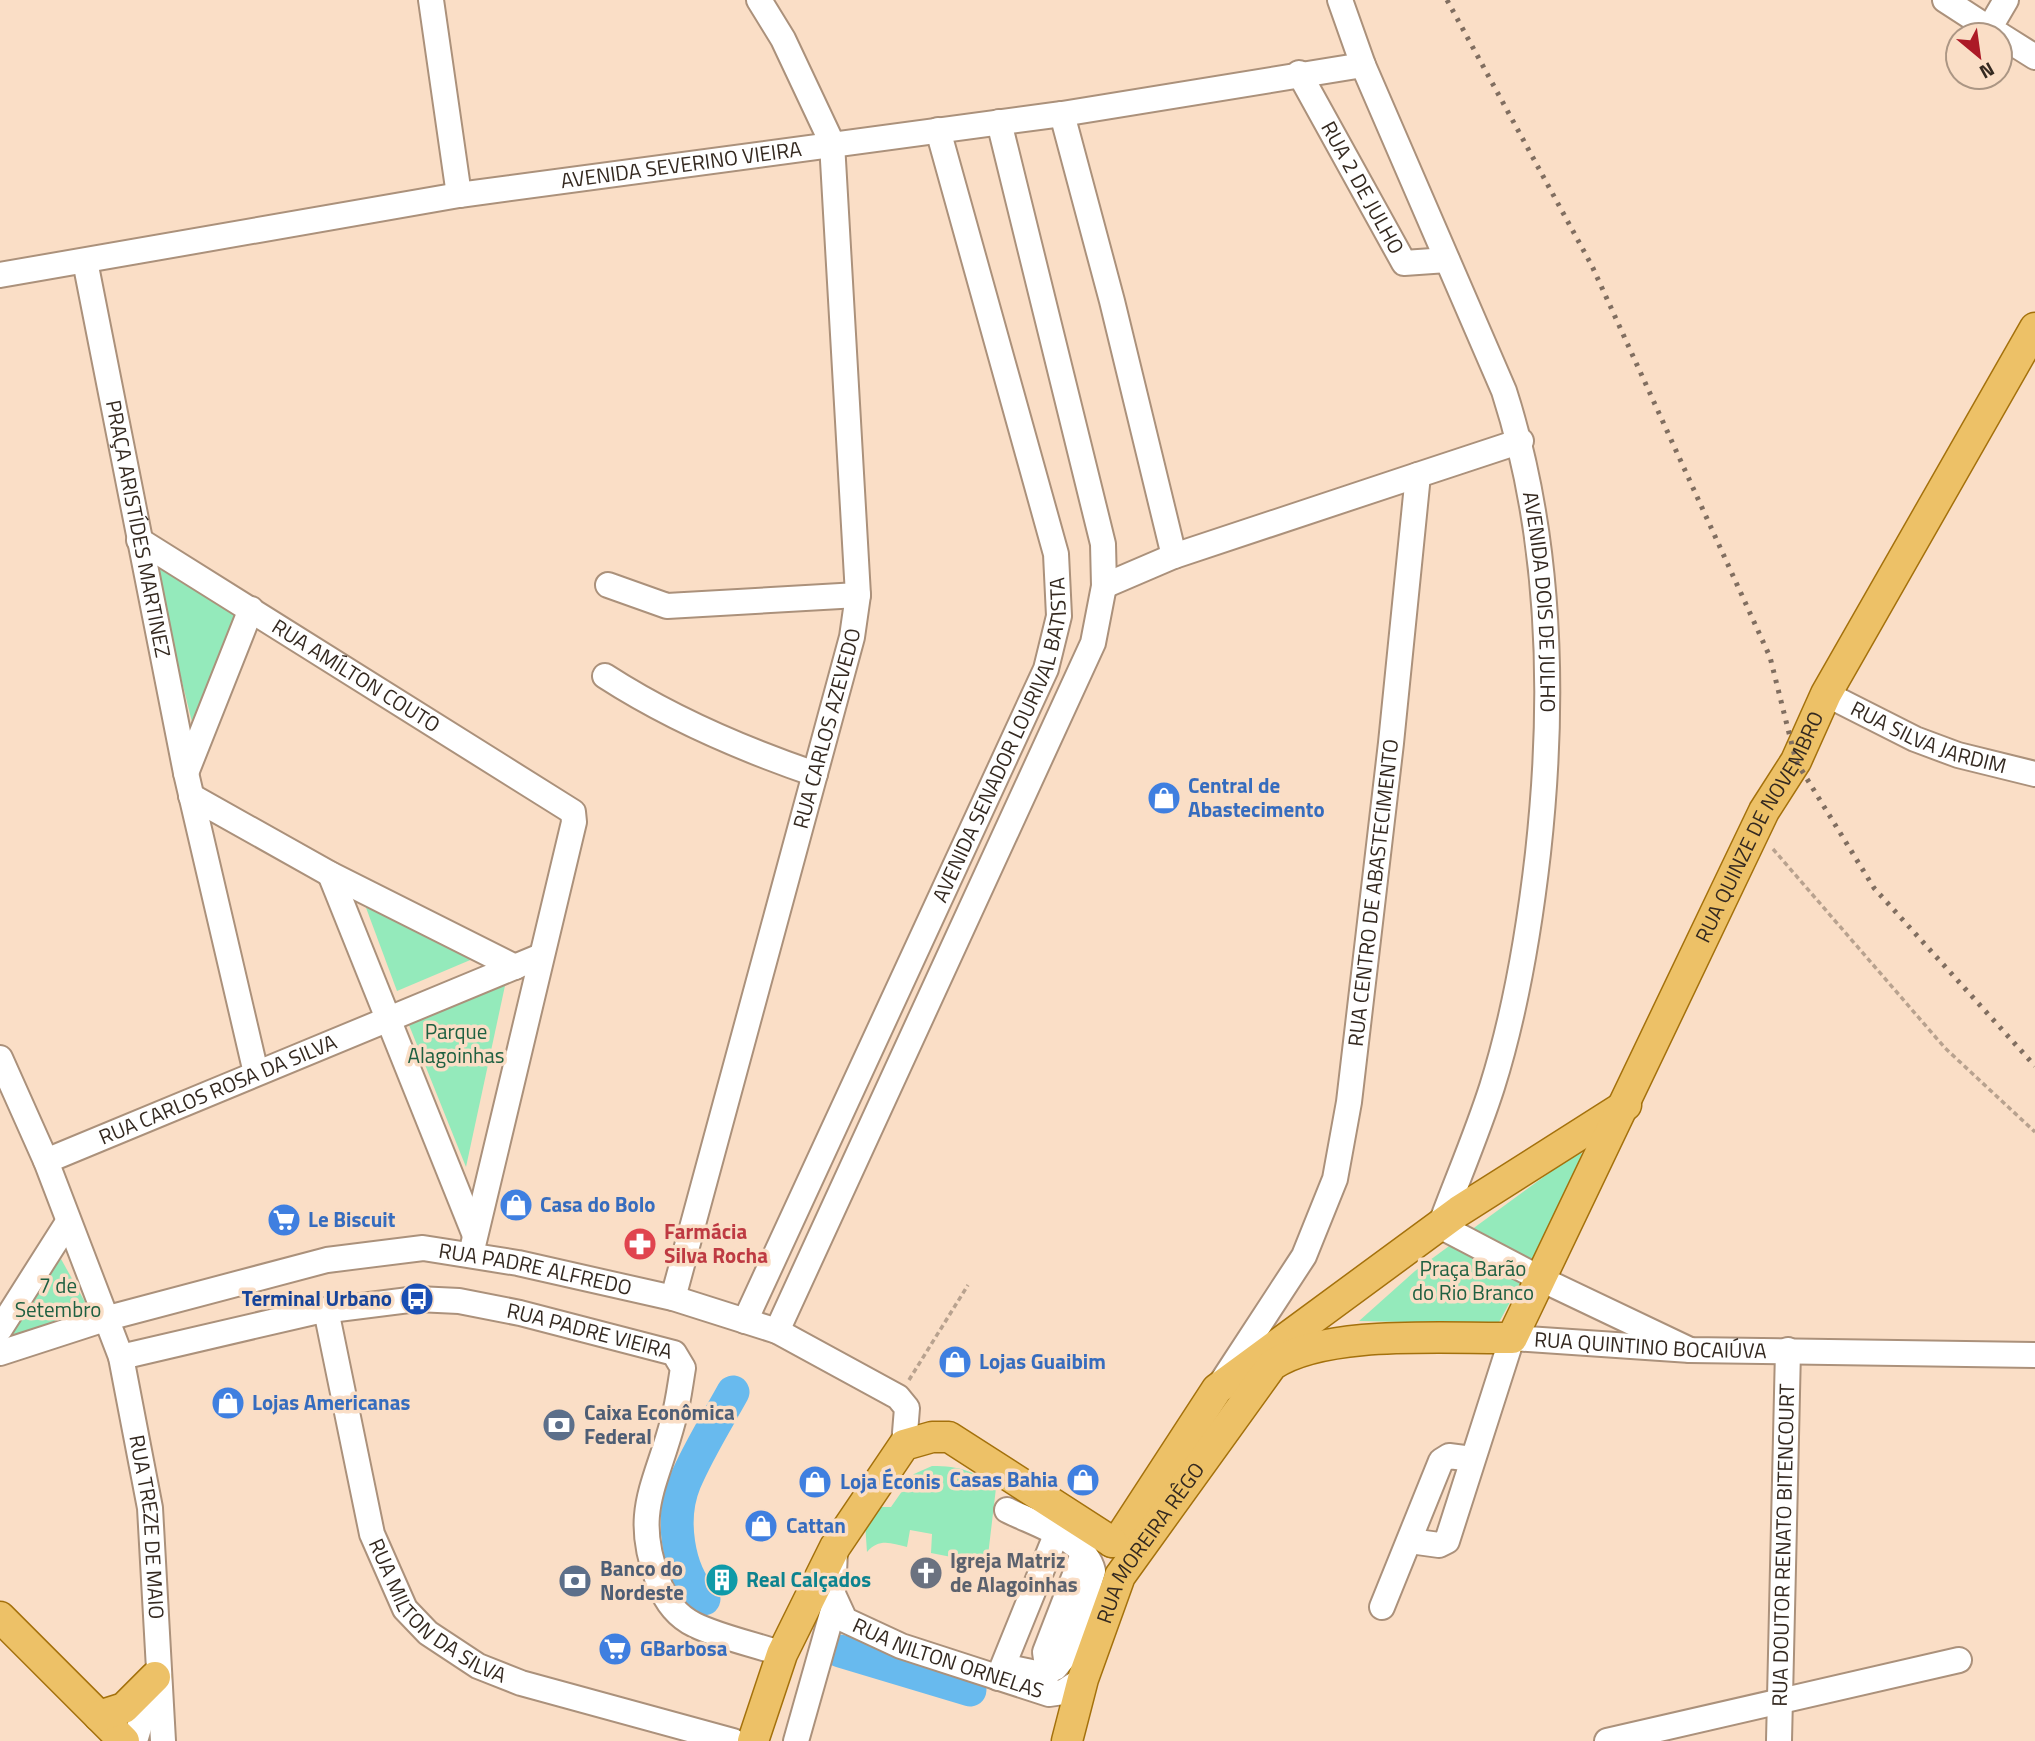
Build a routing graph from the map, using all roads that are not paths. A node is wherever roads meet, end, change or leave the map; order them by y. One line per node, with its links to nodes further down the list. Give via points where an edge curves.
1 (432, 0): 16 (street)
2 (759, 0): 15 (street)
3 (1340, 0): 10 (street, AVENIDA DOIS DE JULHO)
4 (1945, 0): 6 (street)
5 (2006, 0): 7 (street)
6 (1977, 21)
7 (2000, 21)
8 (2014, 44): 9 (street)
9 (2035, 57)
10 (1363, 65): 11 (street, AVENIDA SEVERINO VIEIRA); 17 (street, AVENIDA DOIS DE JULHO)
11 (1299, 73): 12 (street, AVENIDA SEVERINO VIEIRA); 17 (street, RUA 2 DE JULHO, via 1404,263)
12 (1062, 114): 13 (street, AVENIDA SEVERINO VIEIRA); 24 (street)
13 (999, 122): 14 (street, AVENIDA SEVERINO VIEIRA); 26 (street, AVENIDA SENADOR LOURIVAL BATISTA, via 1103,544)
14 (938, 130): 15 (street, AVENIDA SEVERINO VIEIRA); 50 (street, AVENIDA SENADOR LOURIVAL BATISTA, via 1056,554 1059,616 1046,668)
15 (832, 143): 16 (street, AVENIDA SEVERINO VIEIRA); 27 (street, RUA CARLOS AZEVEDO)
16 (459, 195): 18 (street, AVENIDA SEVERINO VIEIRA)
17 (1447, 260): 21 (street, AVENIDA DOIS DE JULHO)
18 (85, 261): 19 (street, AVENIDA SEVERINO VIEIRA); 23 (street, PRAÇA ARISTÍDES MARTINEZ)
19 (0, 275)
20 (2035, 328): 30 (main road, RUA QUINZE DE NOVEMBRO)
21 (1521, 441): 22 (street); 43 (street, AVENIDA DOIS DE JULHO, via 1540,558 1549,670 1546,781 1520,978 1492,1087)
22 (1418, 475): 24 (street); 61 (street, RUA CENTRO DE ABASTECIMENTO, via 1349,1102 1335,1179 1304,1256)
23 (139, 540): 28 (street, RUA AMÍLTON COUTO); 33 (street, PRAÇA ARISTÍDES MARTINEZ)
24 (1174, 555): 26 (street)
25 (608, 585): 27 (street, via 667,606)
26 (1104, 586): 52 (street, AVENIDA SENADOR LOURIVAL BATISTA, via 1093,643)
27 (858, 595): 31 (street, RUA CARLOS AZEVEDO, via 852,637)
28 (251, 610): 33 (street); 35 (street, RUA AMÍLTON COUTO, via 573,812)
29 (605, 677): 31 (street, via 648,704 754,754)
30 (1826, 694): 32 (street, RUA SILVA JARDIM, via 1915,739); 40 (main road, RUA QUINZE DE NOVEMBRO, via 1796,761 1756,829)
31 (815, 774): 47 (street, RUA CARLOS AZEVEDO)
32 (2035, 774)
33 (189, 785): 34 (street); 39 (street)
34 (330, 874): 36 (street); 37 (street)
35 (541, 956): 36 (street, RUA CARLOS ROSA DA SILVA); 44 (street)
36 (514, 967): 37 (street, RUA CARLOS ROSA DA SILVA)
37 (390, 1018): 39 (street, RUA CARLOS ROSA DA SILVA); 44 (street)
38 (0, 1058): 41 (street, RUA TREZE DE MAIO)
39 (256, 1073): 41 (street, RUA CARLOS ROSA DA SILVA)
40 (1626, 1104): 43 (main road); 46 (main road, RUA QUINZE DE NOVEMBRO)
41 (46, 1161): 42 (street, RUA TREZE DE MAIO)
42 (68, 1222): 49 (street, RUA TREZE DE MAIO); 51 (street)
43 (1440, 1226): 45 (main road); 46 (street)
44 (472, 1244): 47 (street, RUA PADRE ALFREDO); 49 (street, RUA PADRE ALFREDO, via 327,1260)
45 (1378, 1271): 54 (main road, via 1348,1316 1352,1331); 60 (main road)
46 (1543, 1280): 53 (main road, RUA QUINZE DE NOVEMBRO); 55 (street)
47 (673, 1298): 50 (street, RUA PADRE ALFREDO)
48 (326, 1310): 59 (street, RUA PADRE VIEIRA); 73 (street, RUA PADRE VIEIRA, via 401,1299 459,1301 674,1353 683,1368 673,1421 645,1511 645,1539 662,1592 674,1611 694,1625); 83 (street, RUA MILTON DA SILVA, via 372,1534 405,1609 428,1633 478,1666 521,1683)
49 (108, 1318): 57 (street, RUA PADRE ALFREDO); 59 (street, RUA TREZE DE MAIO)
50 (745, 1321): 52 (street, RUA PADRE ALFREDO)
51 (0, 1329)
52 (776, 1331): 62 (street, RUA PADRE ALFREDO, via 898,1397 906,1408)
53 (1512, 1338): 54 (main road, RUA QUINTINO BOCAIÚVA); 55 (street, RUA QUINTINO BOCAIÚVA); 63 (street)
54 (1364, 1342): 60 (main road, RUA QUINTINO BOCAIÚVA, via 1299,1350)
55 (1690, 1350): 56 (street, RUA QUINTINO BOCAIÚVA)
56 (1788, 1350): 58 (street, RUA QUINTINO BOCAIÚVA); 78 (street, RUA DOUTOR RENATO BITENCOURT)
57 (0, 1353)
58 (2035, 1355)
59 (121, 1357): 75 (street, RUA TREZE DE MAIO, via 150,1508)
60 (1267, 1360): 61 (main road, RUA MOREIRA RÊGO); 69 (main road, RUA MOREIRA RÊGO)
61 (1217, 1389): 67 (main road, RUA MOREIRA RÊGO, via 1118,1541)
62 (904, 1445): 67 (main road, via 942,1436 958,1442); 68 (main road)
63 (1472, 1459): 66 (street, via 1449,1456 1441,1461); 66 (street, via 1447,1541 1439,1545)
64 (1006, 1510): 65 (street)
65 (1056, 1535): 76 (street); 76 (street, via 1084,1552 1045,1651 1048,1673)
66 (1410, 1541): 71 (street)
67 (1112, 1542): 69 (main road)
68 (835, 1547): 70 (street, RUA NILTON ORNELAS); 73 (main road)
69 (1120, 1576): 77 (main road, RUA MOREIRA RÊGO)
70 (835, 1603): 76 (street, RUA NILTON ORNELAS, via 845,1620 889,1641); 85 (street)
71 (1382, 1607)
72 (0, 1617): 79 (main road)
73 (782, 1654): 84 (main road)
74 (1959, 1660): 78 (street)
75 (157, 1670): 79 (main road, via 124,1708); 81 (street); 82 (street, RUA TREZE DE MAIO)
76 (1001, 1672): 77 (street, RUA NILTON ORNELAS, via 1055,1695)
77 (1083, 1679): 86 (main road, RUA MOREIRA RÊGO)
78 (1778, 1700): 87 (street); 88 (street, RUA DOUTOR RENATO BITENCOURT)
79 (99, 1716): 80 (main road)
80 (124, 1741)
81 (135, 1741)
82 (163, 1741)
83 (733, 1741)
84 (753, 1741)
85 (796, 1741)
86 (1067, 1741)
87 (1607, 1741)
88 (1779, 1741)

